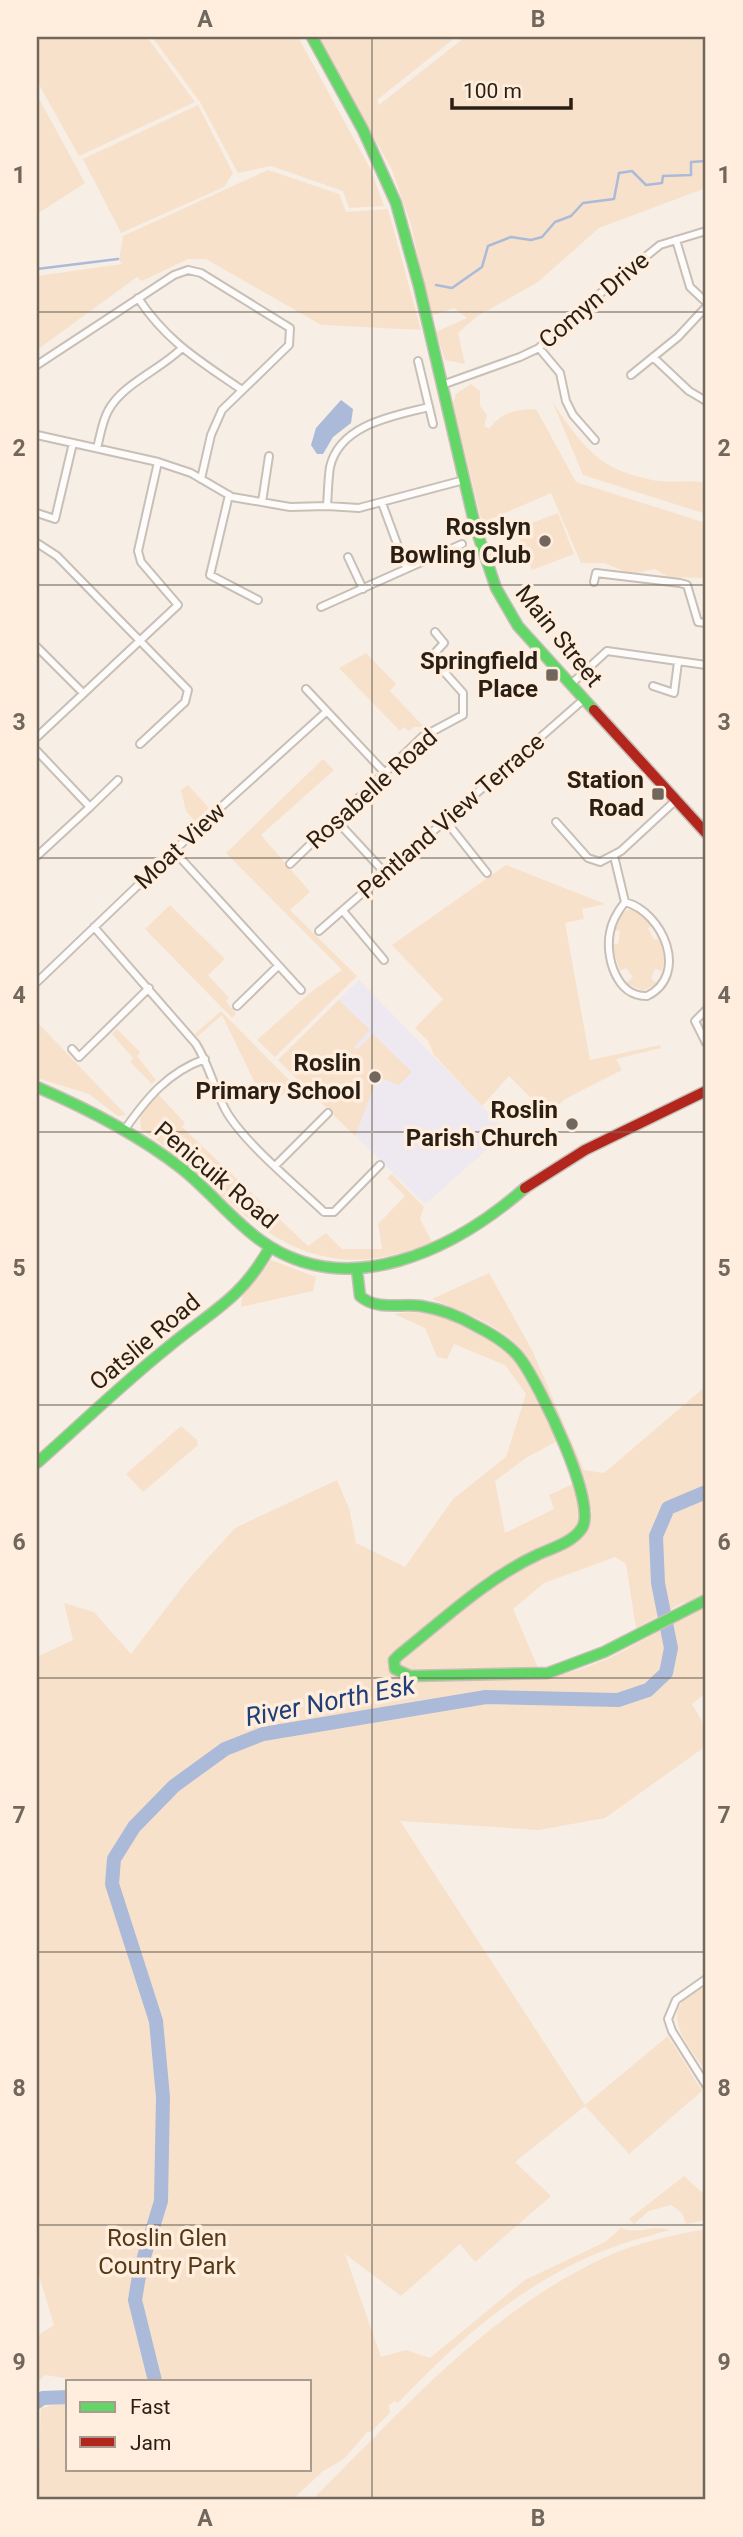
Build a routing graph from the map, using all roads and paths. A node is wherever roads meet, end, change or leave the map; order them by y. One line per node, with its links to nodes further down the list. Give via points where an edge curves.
1 (312, 37): 12 (main road, Main Street, via 395,198)
2 (706, 231): 3 (street, Comyn Drive)
3 (676, 240): 5 (street, via 690,287); 7 (street, Comyn Drive, via 660,245)
4 (138, 298): 6 (street, via 157,326); 10 (street); 13 (street, via 188,270 201,273 290,328 289,345)
5 (706, 305): 8 (street)
6 (182, 348): 13 (street); 20 (street, via 167,364 118,397 107,413)
7 (539, 348): 12 (street, Comyn Drive); 18 (street, via 560,373 573,415)
8 (653, 357): 11 (street); 14 (street)
9 (418, 361): 15 (street)
10 (37, 365)
11 (631, 375)
12 (442, 385): 24 (main road, Main Street)
13 (242, 390): 23 (street, via 222,410)
14 (706, 401)
15 (429, 407): 16 (street); 28 (street, via 376,421 348,439 330,467)
16 (433, 424)
17 (37, 435): 19 (street)
18 (596, 440)
19 (73, 443): 20 (street); 29 (street, via 55,519)
20 (97, 448): 22 (street)
21 (269, 456): 26 (street)
22 (158, 462): 23 (street); 40 (street, via 138,551 141,562 178,605)
23 (201, 479): 25 (street)
24 (464, 480): 27 (street); 44 (main road, Main Street, via 494,587 504,606)
25 (229, 495): 26 (street); 36 (street, via 210,575)
26 (262, 502): 28 (street)
27 (382, 503): 28 (street, via 359,508); 33 (street)
28 (327, 506)
29 (37, 513)
30 (37, 543): 40 (street, via 57,555)
31 (462, 544): 33 (street)
32 (348, 557): 35 (street)
33 (406, 568): 35 (street)
34 (594, 582): 38 (street, via 596,573 687,585 698,622)
35 (363, 589): 37 (street)
36 (258, 600)
37 (321, 607)
38 (706, 623)
39 (435, 632): 55 (street, Rosabelle Road, via 444,643 431,657 463,692 463,715 430,731)
40 (141, 639): 48 (street); 53 (street, via 189,694)
41 (37, 647): 48 (street)
42 (678, 662): 43 (street); 44 (street, via 607,652); 47 (street, via 674,692)
43 (706, 665)
44 (569, 685): 50 (main road, Main Street)
45 (653, 686): 47 (street)
46 (306, 689): 51 (street)
47 (667, 690): 49 (street)
48 (82, 692): 52 (street)
49 (666, 698)
50 (583, 700): 57 (main road, Main Street); 60 (street, Pentland View Terrace)
51 (326, 712): 55 (street); 64 (street, Moat View)
52 (37, 737)
53 (140, 744)
54 (37, 751): 58 (street)
55 (385, 773): 59 (street, Rosabelle Road)
56 (118, 780): 58 (street)
57 (675, 801): 62 (main road, Main Street); 67 (street)
58 (90, 807): 66 (street)
59 (335, 819): 65 (street, Rosabelle Road); 70 (street)
60 (445, 820): 69 (street); 70 (street, Pentland View Terrace)
61 (556, 822): 67 (street, via 588,858 600,862)
62 (706, 833)
63 (293, 849): 65 (street, Rosabelle Road)
64 (174, 850): 73 (street, Moat View); 76 (street)
65 (299, 855): 68 (street, Rosabelle Road)
66 (37, 856)
67 (614, 856): 71 (street)
68 (290, 864)
69 (486, 873)
70 (386, 874): 72 (street, Pentland View Terrace)
71 (625, 902): 71 (street, via 652,915 665,937 666,971 659,988 647,996 622,985 609,954 610,929)
72 (343, 911): 74 (street, Pentland View Terrace); 75 (street)
73 (94, 927): 77 (street, Moat View); 78 (street)
74 (319, 931)
75 (384, 960)
76 (278, 966): 79 (street); 80 (street)
77 (37, 982)
78 (149, 988): 83 (street, via 79,1057); 84 (street)
79 (301, 990)
80 (238, 1002)
81 (706, 1010): 82 (street, via 695,1021)
82 (706, 1043)
83 (72, 1049)
84 (205, 1059): 88 (street, via 157,1087); 90 (street, via 229,1115)
85 (37, 1087): 88 (main road, Penicuik Road)
86 (706, 1091): 92 (main road, Penicuik Road, via 579,1153 439,1248 402,1263)
87 (328, 1113): 90 (street)
88 (125, 1129): 91 (main road, Penicuik Road, via 199,1182)
89 (380, 1165): 90 (street, via 329,1214)
90 (275, 1166)
91 (270, 1247): 92 (main road, Penicuik Road, via 314,1264); 93 (main road, Oatslie Road, via 239,1293 166,1348)
92 (357, 1270): 94 (main road, via 363,1301 440,1310 485,1331 521,1359 577,1477 587,1511 580,1531 572,1538 533,1557 461,1606 399,1655 395,1669 410,1676 548,1673 578,1664)
93 (37, 1463)
94 (706, 1600)
95 (706, 1979): 96 (street, via 676,2000 668,2019)
96 (706, 2085)

